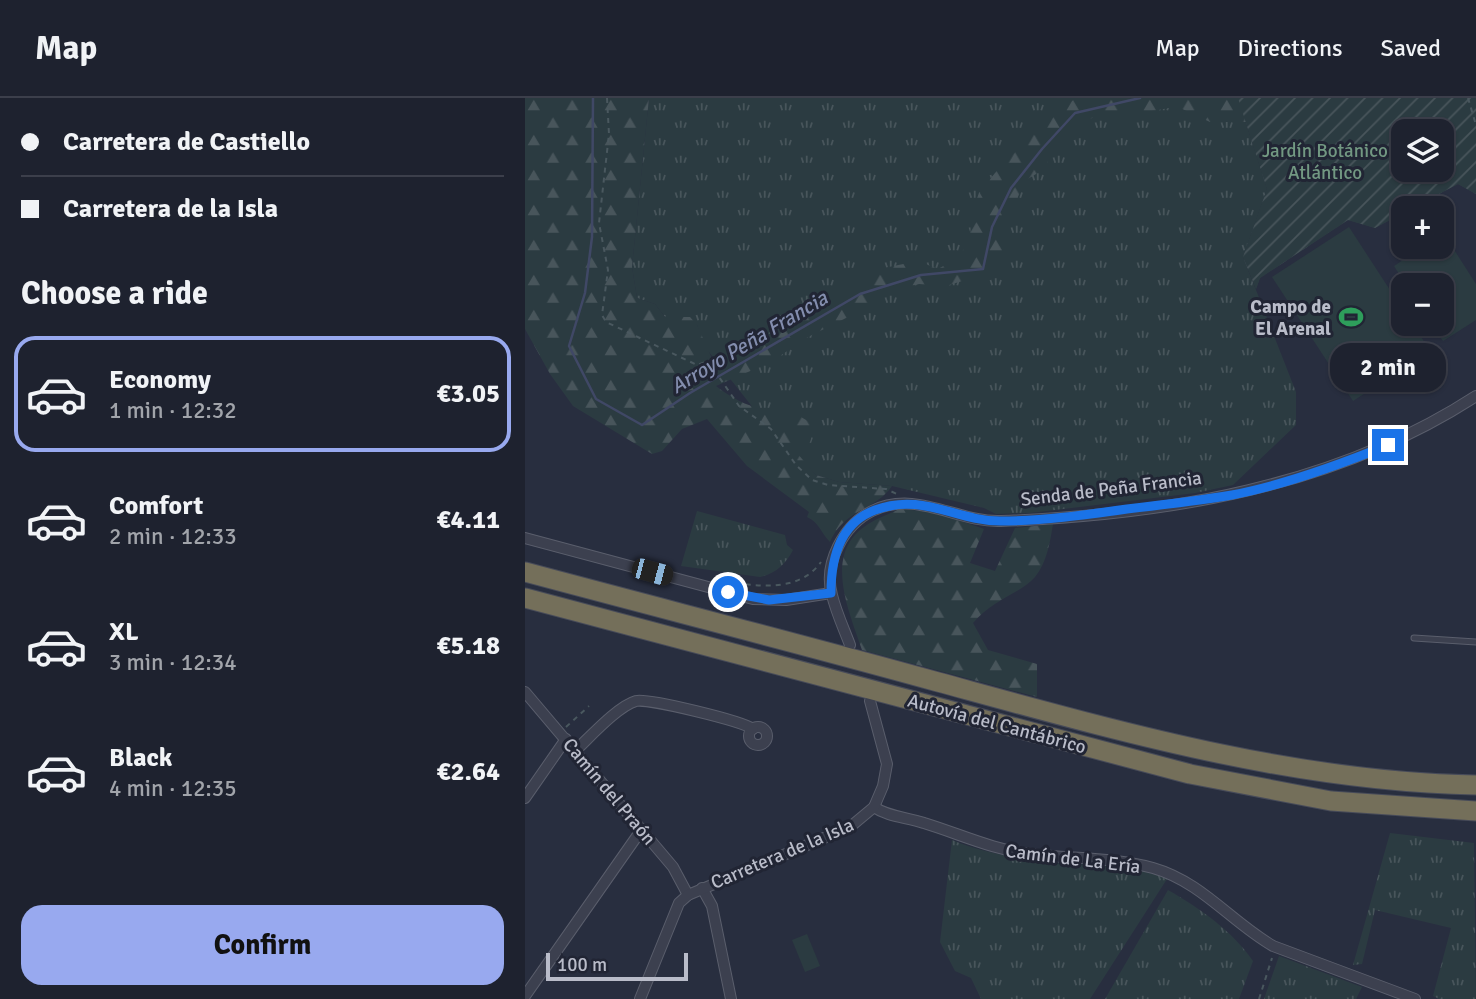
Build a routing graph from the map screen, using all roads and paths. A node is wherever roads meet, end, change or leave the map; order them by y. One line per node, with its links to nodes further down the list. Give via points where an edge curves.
1 (607, 98): 5 (path, via 609,134 599,223 608,271 603,315 611,327 697,365 708,361 739,406 771,429 812,480 886,489 898,495)
2 (1468, 98): 3 (path)
3 (1476, 125)
4 (1476, 396): 10 (street, via 1388,445 1234,495 1070,517 997,521 938,506 899,504 874,510 854,523 841,540 831,568)
5 (888, 499)
6 (525, 538): 10 (street, via 753,599 786,600)
7 (825, 556): 9 (path, via 798,581 749,585)
8 (525, 572): 23 (highway, Autovía del Cantábrico, via 1197,750 1338,775)
9 (725, 580)
10 (831, 593): 15 (street)
11 (525, 598): 16 (highway, Autovía del Cantábrico)
12 (525, 608): 16 (highway)
13 (1414, 638): 14 (lane)
14 (1476, 642)
15 (850, 645)
16 (745, 656): 26 (highway, Autovía del Cantábrico, via 1190,775 1331,801)
17 (525, 692): 21 (street, Camín del Praón)
18 (870, 701): 25 (street, Carretera de la Isla, via 887,764)
19 (589, 706): 21 (path)
20 (753, 729): 22 (street, via 635,701)
21 (563, 735): 22 (street, Camín del Praón); 24 (street)
22 (576, 750): 27 (street, Camín del Praón)
23 (1476, 785)
24 (525, 798)
25 (873, 807): 28 (street, Carretera de la Isla, via 850,827); 30 (street, Camín de La Ería, via 1003,850 1120,862 1169,873 1203,892)
26 (1476, 811)
27 (642, 829): 29 (street, Camín del Praón, via 673,867); 31 (street)
28 (702, 888): 29 (street, Carretera de la Isla); 33 (street, via 712,906)
29 (688, 895): 32 (street, via 679,903)
30 (1273, 946): 34 (path); 35 (street, Camín de La Ería)
31 (525, 996)
32 (640, 999)
33 (731, 999)
34 (1259, 999)
35 (1415, 999)

